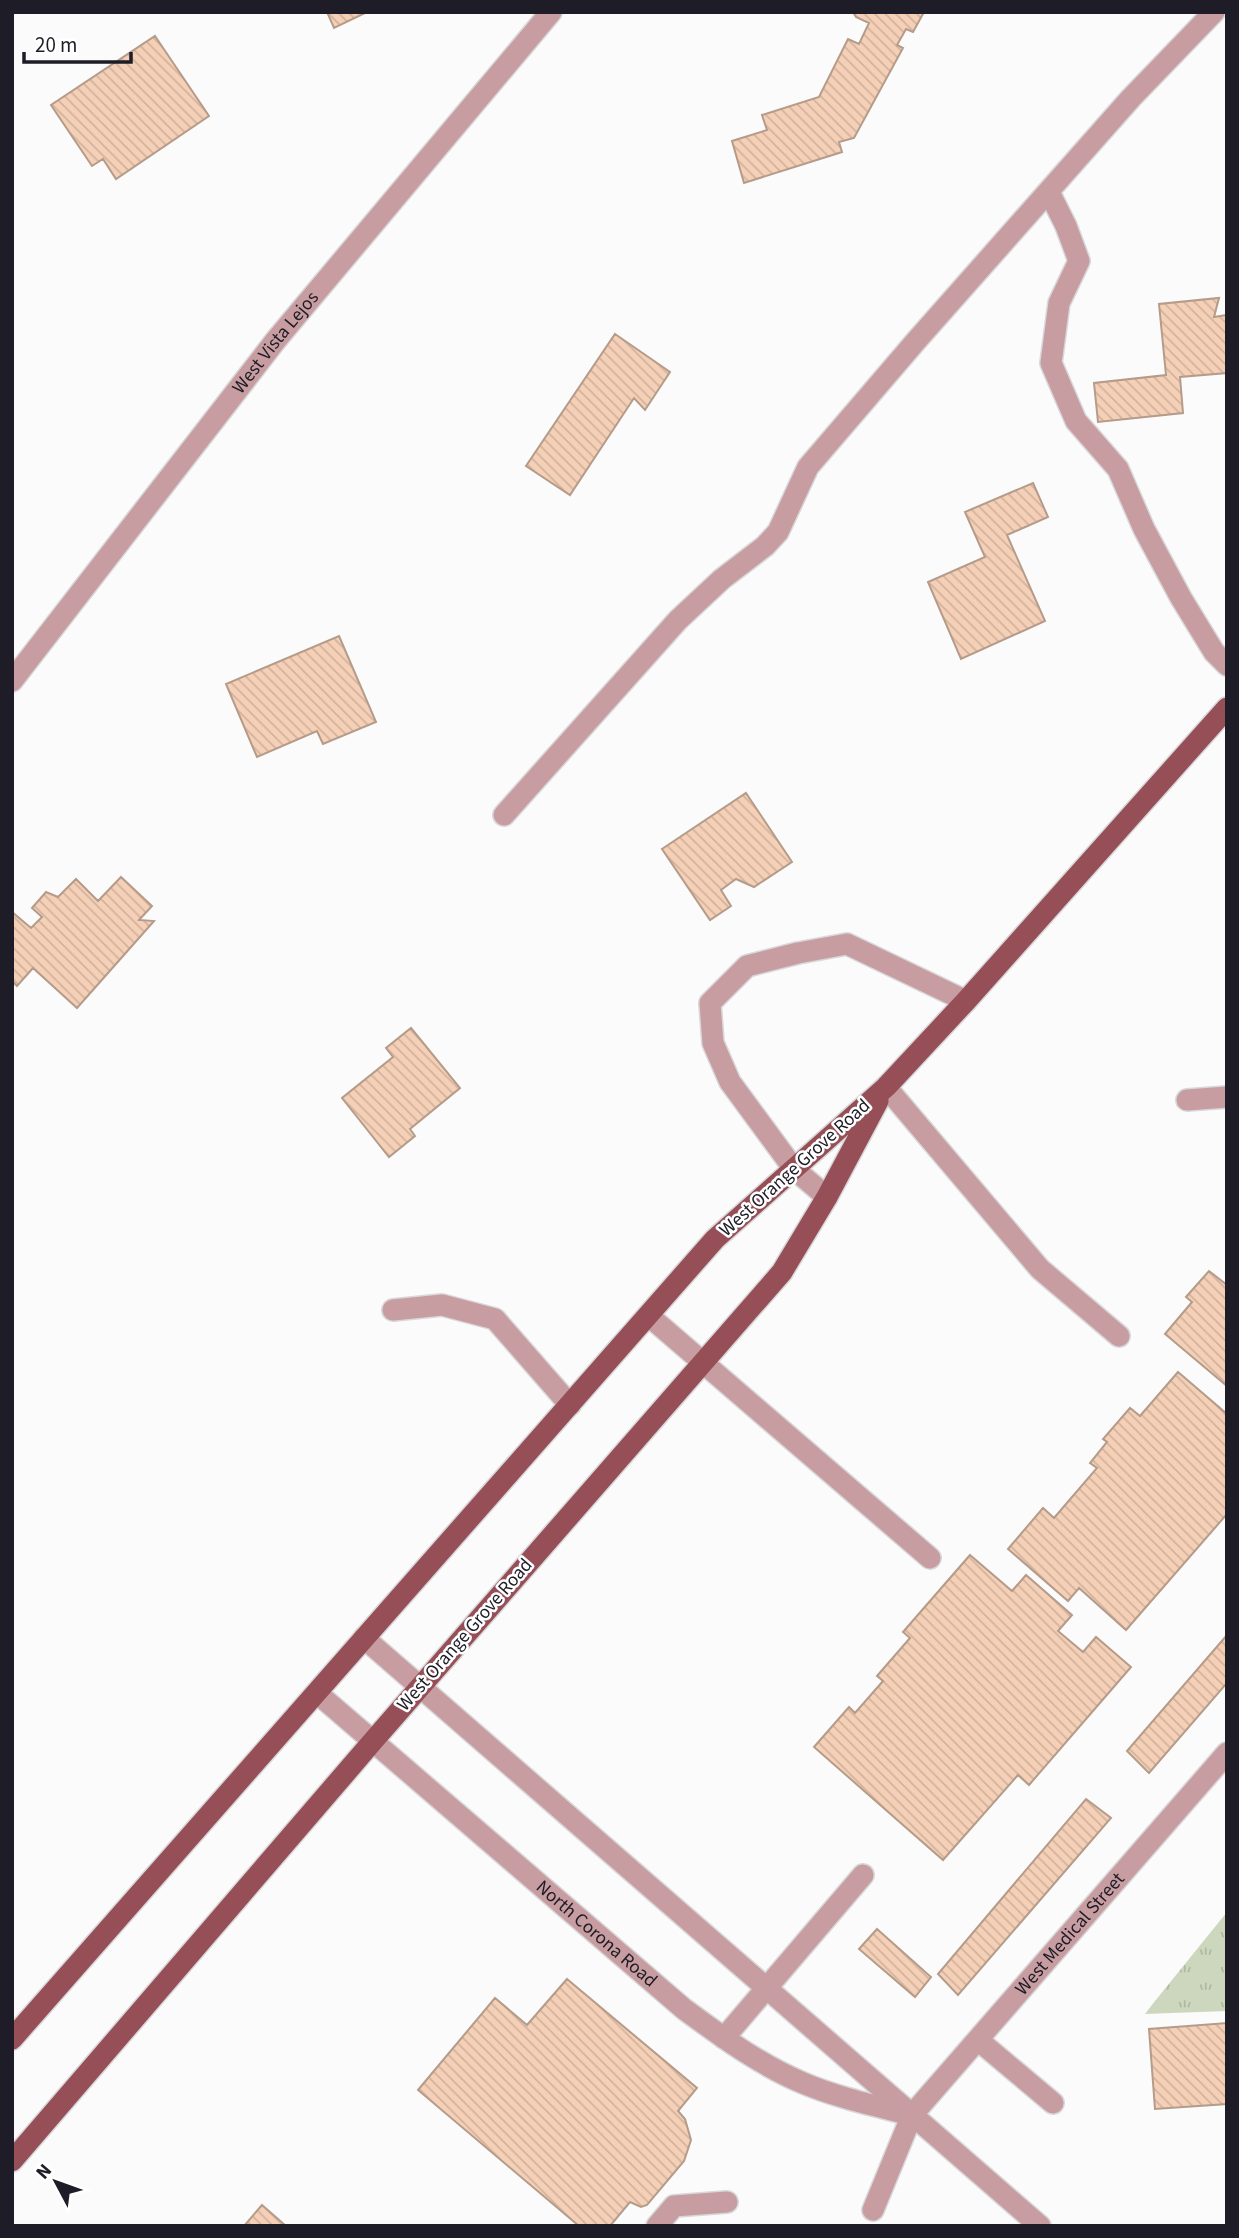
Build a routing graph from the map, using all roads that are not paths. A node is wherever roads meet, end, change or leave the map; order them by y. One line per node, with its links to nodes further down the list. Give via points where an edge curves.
1 (551, 12): 5 (street, West Vista Lejos, via 276,340)
2 (1214, 12): 3 (street)
3 (1049, 192): 4 (street, via 1079,261 1059,303 1051,363 1076,421 1118,469 1181,598); 7 (street, via 808,467 778,532 678,620)
4 (1227, 665)
5 (12, 681)
6 (1227, 708): 8 (main road, West Orange Grove Road)
7 (504, 815)
8 (966, 1001): 9 (main road, West Orange Grove Road); 12 (street, via 847,944 747,966 710,1003 713,1043 730,1082)
9 (886, 1087): 12 (main road, West Orange Grove Road); 13 (main road, West Orange Grove Road); 16 (street, via 1040,1269)
10 (1227, 1097): 11 (street)
11 (1187, 1100)
12 (794, 1169): 13 (street); 15 (main road, West Orange Grove Road, via 715,1239)
13 (827, 1197): 17 (main road, West Orange Grove Road, via 782,1272)
14 (393, 1310): 18 (street, via 442,1305 495,1318)
15 (649, 1316): 17 (street); 18 (main road, West Orange Grove Road)
16 (1119, 1336)
17 (704, 1362): 19 (street); 21 (main road, West Orange Grove Road)
18 (570, 1405): 20 (main road, West Orange Grove Road)
19 (930, 1558)
20 (364, 1638): 21 (street, North Corona Road); 22 (main road, West Orange Grove Road)
21 (420, 1686): 23 (main road, West Orange Grove Road); 26 (street, North Corona Road)
22 (317, 1693): 23 (street, North Corona Road); 28 (main road, West Orange Grove Road)
23 (373, 1741): 27 (street, North Corona Road, via 684,2009); 32 (main road, West Orange Grove Road)
24 (1227, 1753): 29 (street, West Medical Street)
25 (863, 1875): 26 (street)
26 (766, 1988): 27 (street); 31 (street, North Corona Road)
27 (724, 2038): 31 (street, North Corona Road, via 803,2083)
28 (12, 2039)
29 (978, 2040): 30 (street); 31 (street, West Medical Street)
30 (1053, 2103)
31 (912, 2115): 34 (street, West Medical Street); 36 (street, North Corona Road)
32 (12, 2161)
33 (727, 2202): 35 (street, via 674,2206)
34 (873, 2210)
35 (657, 2226)
36 (1040, 2226)

